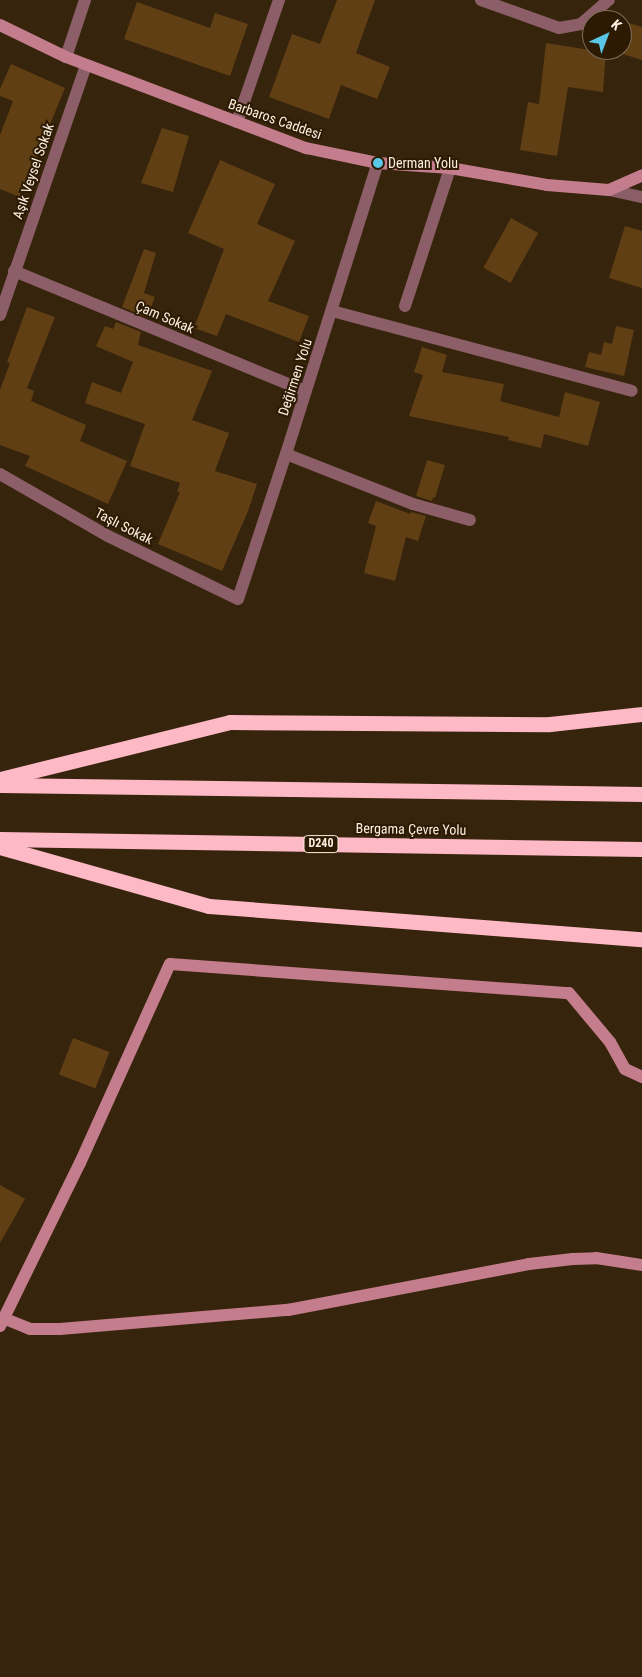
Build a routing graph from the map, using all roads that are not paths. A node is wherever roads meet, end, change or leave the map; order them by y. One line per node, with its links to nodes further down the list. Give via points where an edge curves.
1 (85, 0): 6 (street)
2 (279, 0): 8 (street)
3 (481, 0): 4 (street, via 559,28 581,24)
4 (609, 0)
5 (0, 25): 6 (street, Barbaros Caddesi)
6 (66, 57): 7 (street, Barbaros Caddesi)
7 (86, 65): 8 (street, Barbaros Caddesi); 14 (street, Aşık Veysel Sokak)
8 (238, 122): 9 (street, Barbaros Caddesi, via 306,148)
9 (378, 164): 10 (street, Barbaros Caddesi); 16 (street, Değirmen Yolu)
10 (450, 168): 12 (street, Barbaros Caddesi, via 547,185); 15 (street)
11 (642, 175): 12 (street, Barbaros Caddesi)
12 (608, 190): 13 (street)
13 (642, 197)
14 (14, 271): 17 (street, Aşık Veysel Sokak); 19 (street, Çam Sokak)
15 (405, 306)
16 (332, 312): 18 (street); 19 (street, Değirmen Yolu)
17 (0, 315)
18 (632, 390)
19 (305, 391): 20 (street, Değirmen Yolu)
20 (286, 454): 22 (street, via 413,504); 23 (street, Değirmen Yolu)
21 (0, 474): 23 (street, Taşlı Sokak, via 108,536)
22 (470, 520)
23 (238, 599)
24 (642, 714): 25 (highway, via 550,724 230,722)
25 (0, 779)
26 (0, 785): 27 (highway)
27 (642, 794)
28 (0, 839): 30 (highway, Bergama Çevre Yolu / D240)
29 (0, 847): 31 (highway, via 208,906)
30 (642, 849)
31 (642, 939)
32 (642, 1077): 34 (street, via 626,1069 610,1042 569,993 170,964 80,1163)
33 (642, 1265): 34 (street, via 596,1258 529,1264 288,1310 60,1329 30,1329)
34 (1, 1322)

